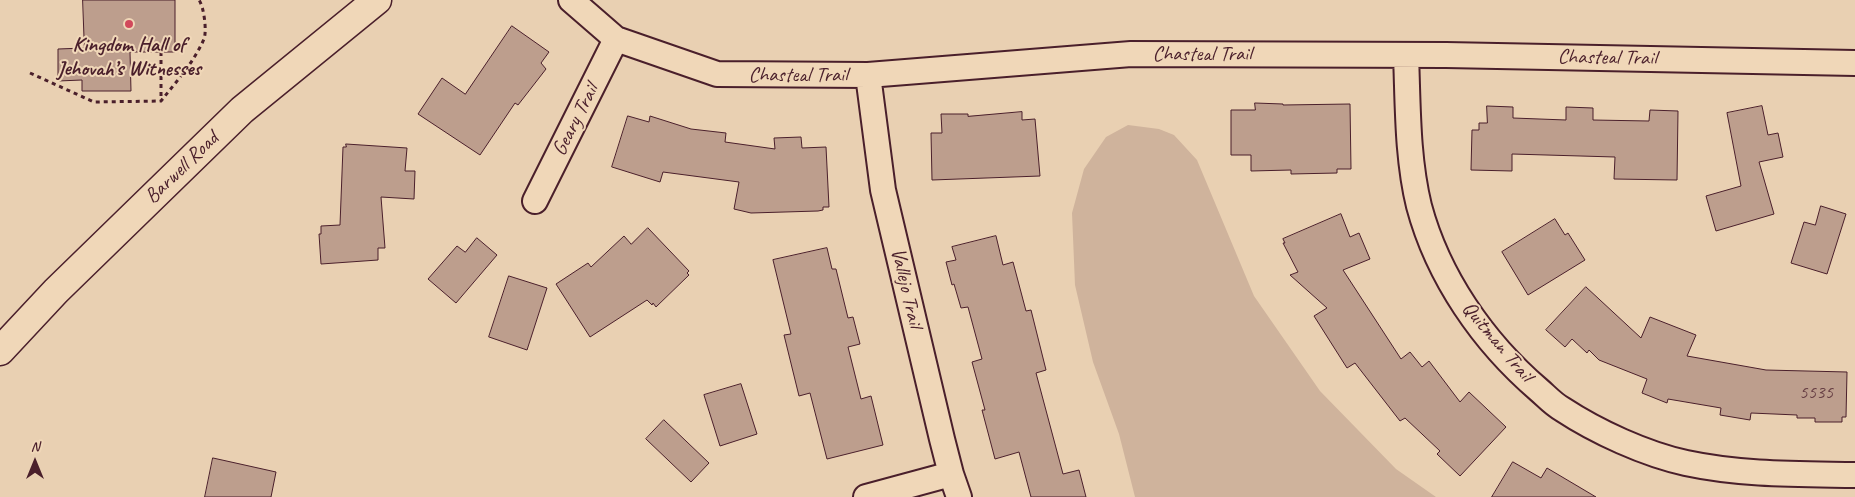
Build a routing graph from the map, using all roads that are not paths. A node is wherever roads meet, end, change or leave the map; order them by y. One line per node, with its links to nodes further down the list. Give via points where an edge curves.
1 (377, 0): 8 (street, Barwell Road, via 242,110 56,291)
2 (571, 0): 3 (street, Chasteal Trail)
3 (616, 40): 6 (street, Chasteal Trail, via 717,74); 7 (street, Geary Trail)
4 (1406, 55): 5 (street, Chasteal Trail); 6 (street, Chasteal Trail, via 1131,54); 10 (street, Quitman Trail, via 1410,152 1419,206 1439,263 1474,320 1515,369 1561,409 1625,444 1685,463 1756,474)
5 (1855, 63)
6 (868, 75): 9 (street, Vallejo Trail, via 883,190)
7 (535, 201)
8 (0, 351)
9 (951, 474): 11 (street); 12 (street, Vallejo Trail)
10 (1855, 475)
11 (866, 497)
12 (959, 497)

